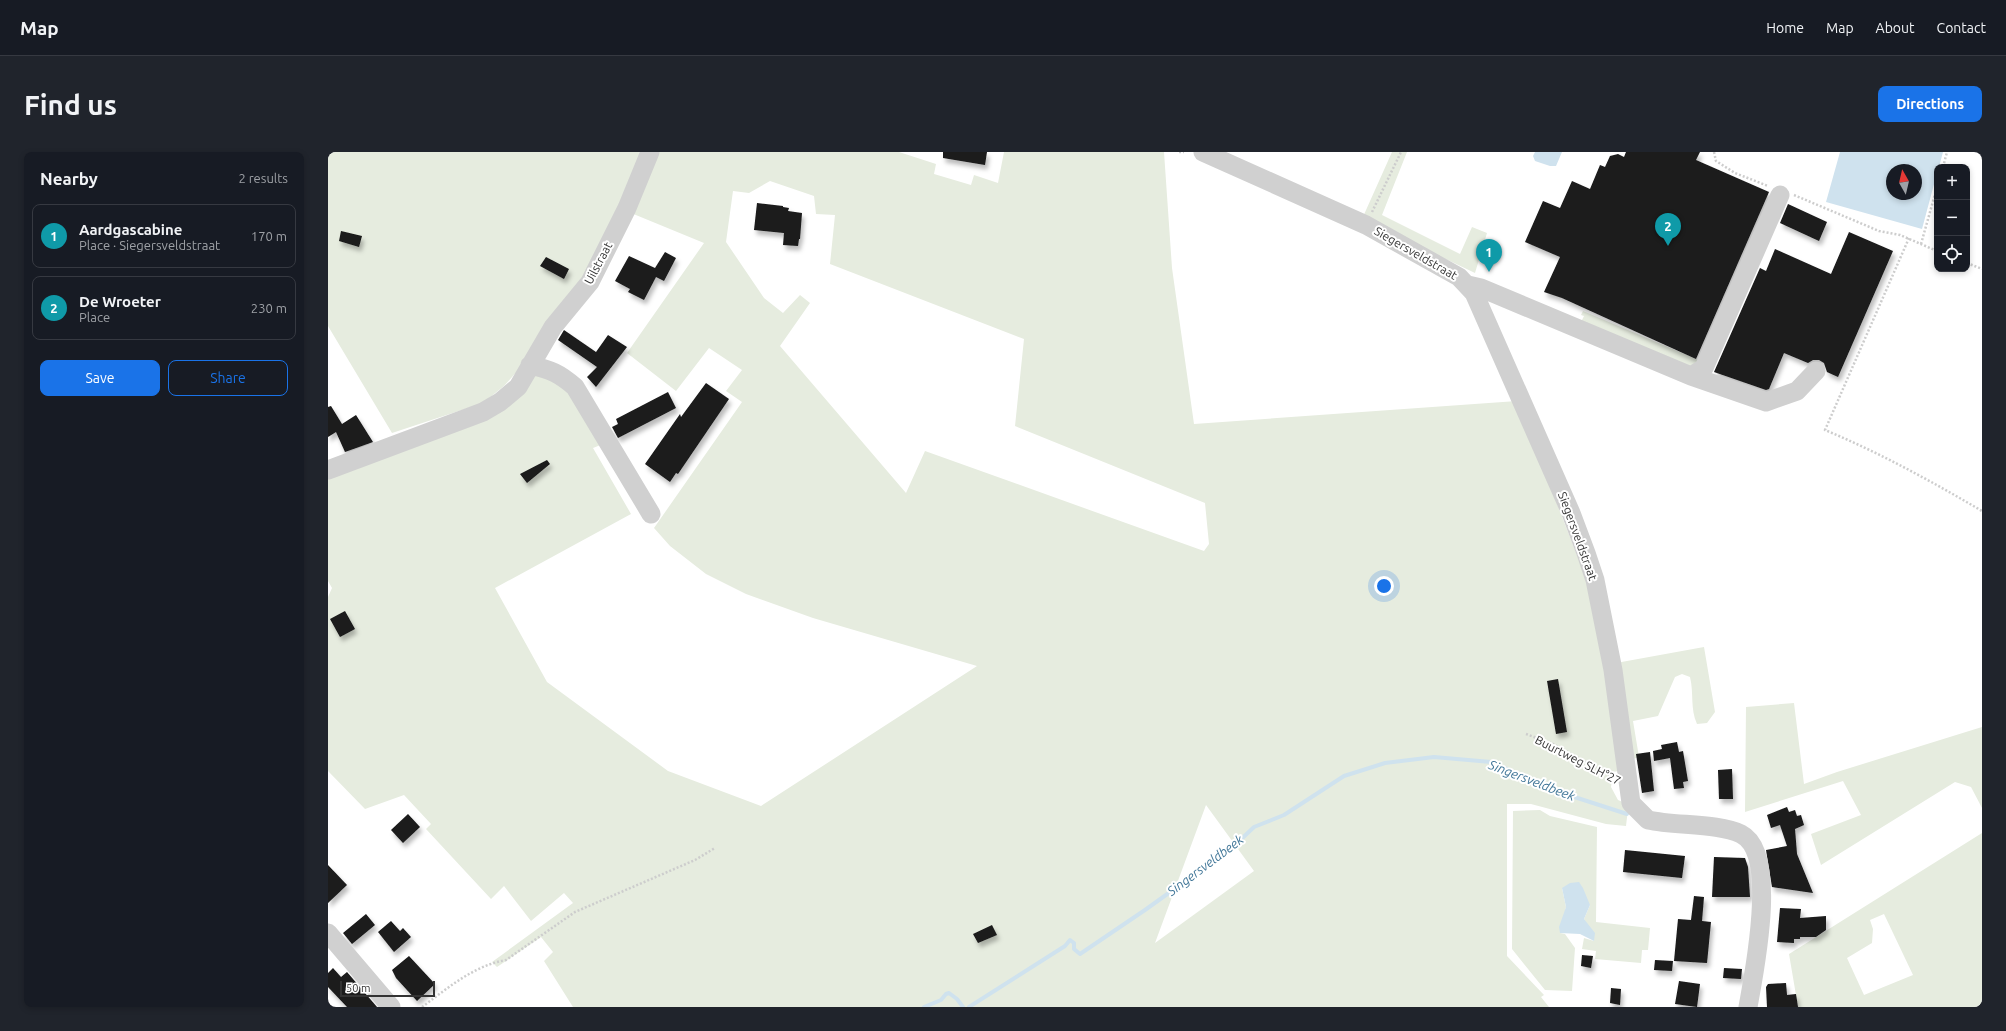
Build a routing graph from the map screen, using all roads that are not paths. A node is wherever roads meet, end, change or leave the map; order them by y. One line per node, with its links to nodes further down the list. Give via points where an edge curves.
1 (650, 152): 5 (street, Uilstraat, via 627,208 590,282 553,327)
2 (1203, 152): 4 (street, Siegersveldstraat, via 1366,225 1434,262)
3 (1782, 194): 7 (street, via 1704,368)
4 (1468, 285): 7 (street, via 1481,288); 12 (street, Siegersveldstraat, via 1478,300 1571,513 1595,580 1613,670 1631,803 1648,820 1729,830 1743,835 1752,843 1759,859 1762,908)
5 (530, 365): 8 (street, Uilstraat, via 518,387 483,412); 9 (street, via 550,369 575,387)
6 (1816, 371): 7 (street, via 1797,391 1766,402)
7 (1691, 376)
8 (328, 470)
9 (651, 514)
10 (328, 933): 11 (street)
11 (391, 1007)
12 (1748, 1007)

